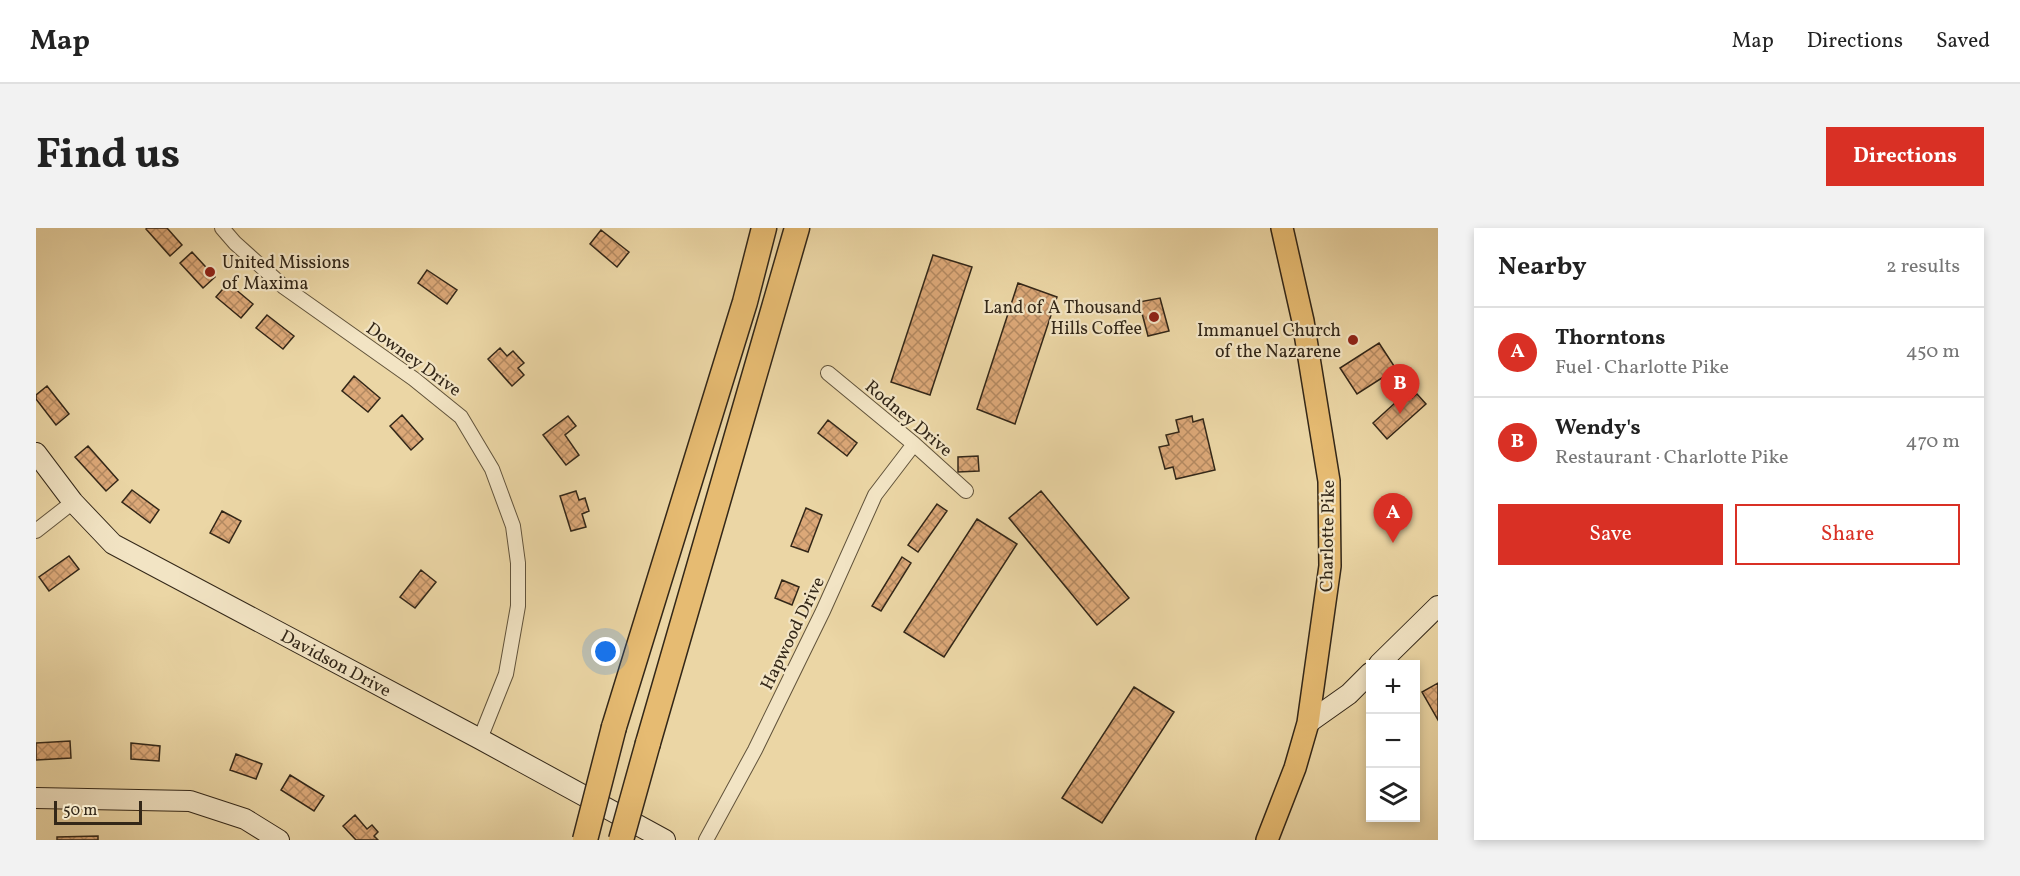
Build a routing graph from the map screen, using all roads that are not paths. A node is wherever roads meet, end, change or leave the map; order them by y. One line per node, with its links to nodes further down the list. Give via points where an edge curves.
1 (222, 228): 15 (street, Downey Drive, via 284,287 461,417 492,469 513,526 519,606 506,674)
2 (764, 228): 18 (highway, bridge, via 745,302 614,727)
3 (797, 228): 19 (highway, bridge)
4 (1282, 228): 14 (main road, Charlotte Pike, via 1329,481 1330,566)
5 (828, 373): 6 (street, Rodney Drive)
6 (914, 444): 8 (street, Rodney Drive); 21 (street, Hapwood Drive, via 875,495 771,718)
7 (36, 453): 9 (street, Davidson Drive)
8 (966, 491)
9 (73, 502): 10 (street); 15 (street, Davidson Drive, via 113,544)
10 (36, 531)
11 (1438, 606): 12 (street)
12 (1383, 660)
13 (1366, 678): 14 (street)
14 (1308, 723): 22 (main road, Charlotte Pike)
15 (480, 739): 20 (street, Davidson Drive)
16 (36, 798): 17 (street, via 190,801 245,819)
17 (279, 840)
18 (585, 840)
19 (621, 840)
20 (664, 840)
21 (706, 840)
22 (1267, 840)

